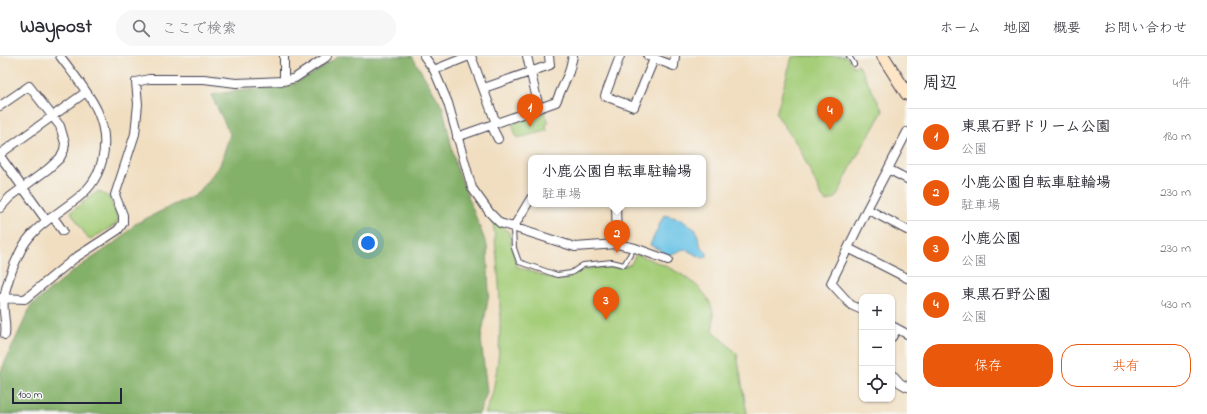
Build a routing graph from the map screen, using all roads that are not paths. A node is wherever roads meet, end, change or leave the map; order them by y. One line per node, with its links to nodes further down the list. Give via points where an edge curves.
1 (60, 56): 19 (street)
2 (284, 56): 17 (street)
3 (328, 56): 17 (street, via 295,78)
4 (424, 56): 15 (street)
5 (470, 56): 15 (street); 18 (street)
6 (527, 56): 16 (street)
7 (549, 56): 16 (street, via 550,65)
8 (573, 56): 22 (street, via 556,102)
9 (620, 56): 13 (street, via 605,96 634,107)
10 (675, 56): 13 (street, via 674,66)
11 (849, 56): 14 (lane)
12 (883, 56): 20 (street)
13 (651, 57)
14 (854, 64)
15 (434, 70): 26 (street, via 448,104)
16 (531, 72): 18 (street); 22 (street)
17 (284, 81): 45 (street, via 236,83 204,79 149,78 136,82 138,104 135,134 115,195 123,214 123,223 118,230 75,258 25,299)
18 (484, 88): 24 (street)
19 (86, 92): 23 (street); 36 (street, via 97,108 105,132 101,164 95,181 85,193)
20 (907, 94)
21 (0, 106): 23 (street, via 29,86)
22 (539, 108): 24 (street)
23 (53, 118): 28 (street); 31 (street, via 60,126 65,143 64,150 60,158)
24 (494, 124): 26 (street); 27 (street)
25 (907, 132): 29 (street)
26 (457, 136): 37 (street, via 472,188 500,223)
27 (498, 140)
28 (0, 155): 31 (street)
29 (888, 169): 30 (street); 35 (street)
30 (907, 179)
31 (24, 187): 34 (street); 36 (street)
32 (528, 203): 37 (street)
33 (616, 207): 40 (street)
34 (0, 208)
35 (867, 209): 38 (street); 42 (street)
36 (49, 218): 39 (street); 45 (street, via 36,229 21,250)
37 (513, 228): 40 (street, via 575,247); 41 (lane, via 514,248 519,262 557,275 570,273 583,265 612,262 624,265)
38 (907, 230)
39 (63, 232)
40 (616, 244): 41 (street)
41 (635, 248): 43 (street)
42 (848, 248): 44 (street); 46 (street, via 831,283 852,305)
43 (668, 260)
44 (907, 278)
45 (2, 299): 49 (street, via 7,324)
46 (859, 308)
47 (895, 328): 48 (street)
48 (907, 334)
49 (5, 335)
50 (895, 377): 51 (street)
51 (907, 387)

